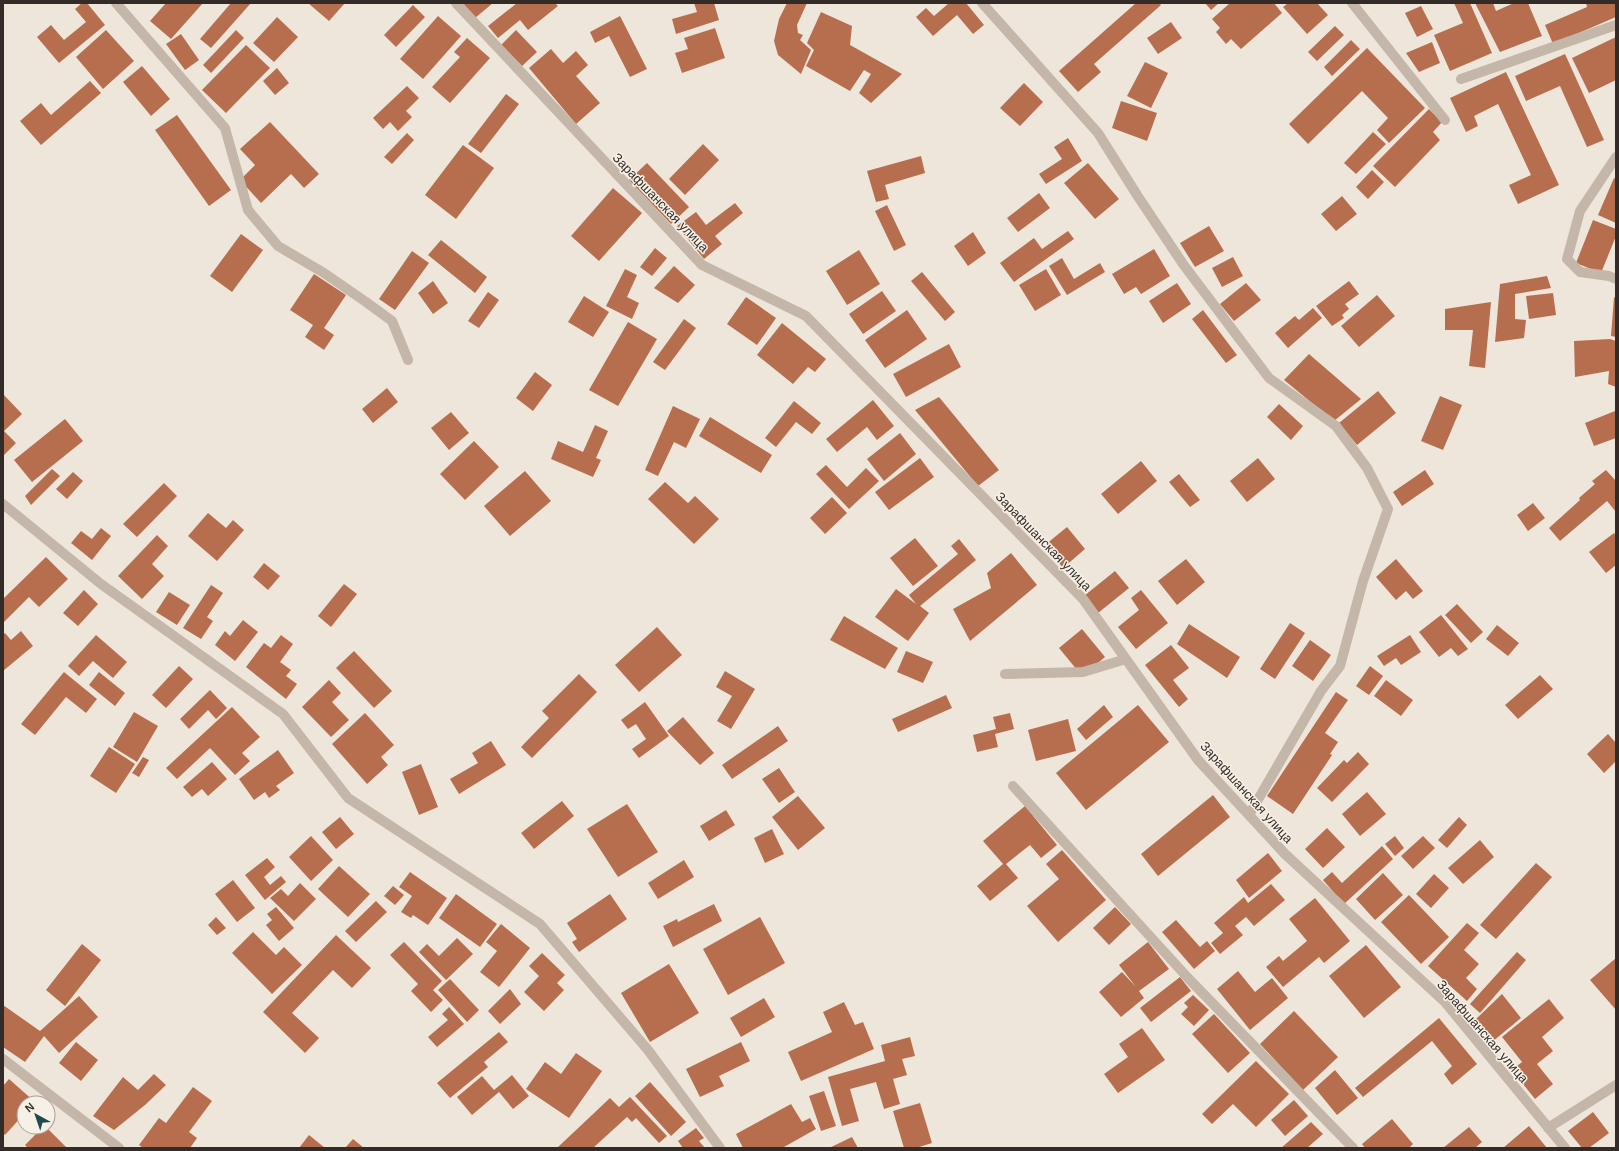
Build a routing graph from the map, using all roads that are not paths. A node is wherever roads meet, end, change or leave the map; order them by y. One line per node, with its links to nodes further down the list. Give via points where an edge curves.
1 (116, 3): 10 (street, via 225,128 248,210 278,246 324,273 392,321)
2 (456, 3): 12 (street, Зарафшанская улица, via 702,265 806,316 1083,599)
3 (982, 3): 15 (street, via 1098,133 1183,264 1269,378 1336,426 1367,468 1388,509 1363,581 1340,666 1321,691)
4 (1352, 3): 7 (street)
5 (1616, 25): 6 (street)
6 (1461, 80)
7 (1445, 120)
8 (1616, 157): 9 (street, via 1580,211 1567,259 1580,272)
9 (1616, 279)
10 (408, 360)
11 (3, 504): 20 (street, via 101,584 283,714 348,798 540,924 648,1050)
12 (1126, 660): 13 (street, via 1083,672); 15 (street, Зарафшанская улица, via 1198,760)
13 (1005, 674)
14 (1014, 786): 21 (street, via 1188,978)
15 (1249, 815): 18 (street, Зарафшанская улица, via 1286,854 1445,1002)
16 (3, 1059): 19 (street)
17 (1616, 1085): 18 (street)
18 (1548, 1128): 22 (street, Зарафшанская улица)
19 (119, 1148)
20 (720, 1148)
21 (1353, 1148)
22 (1565, 1148)

